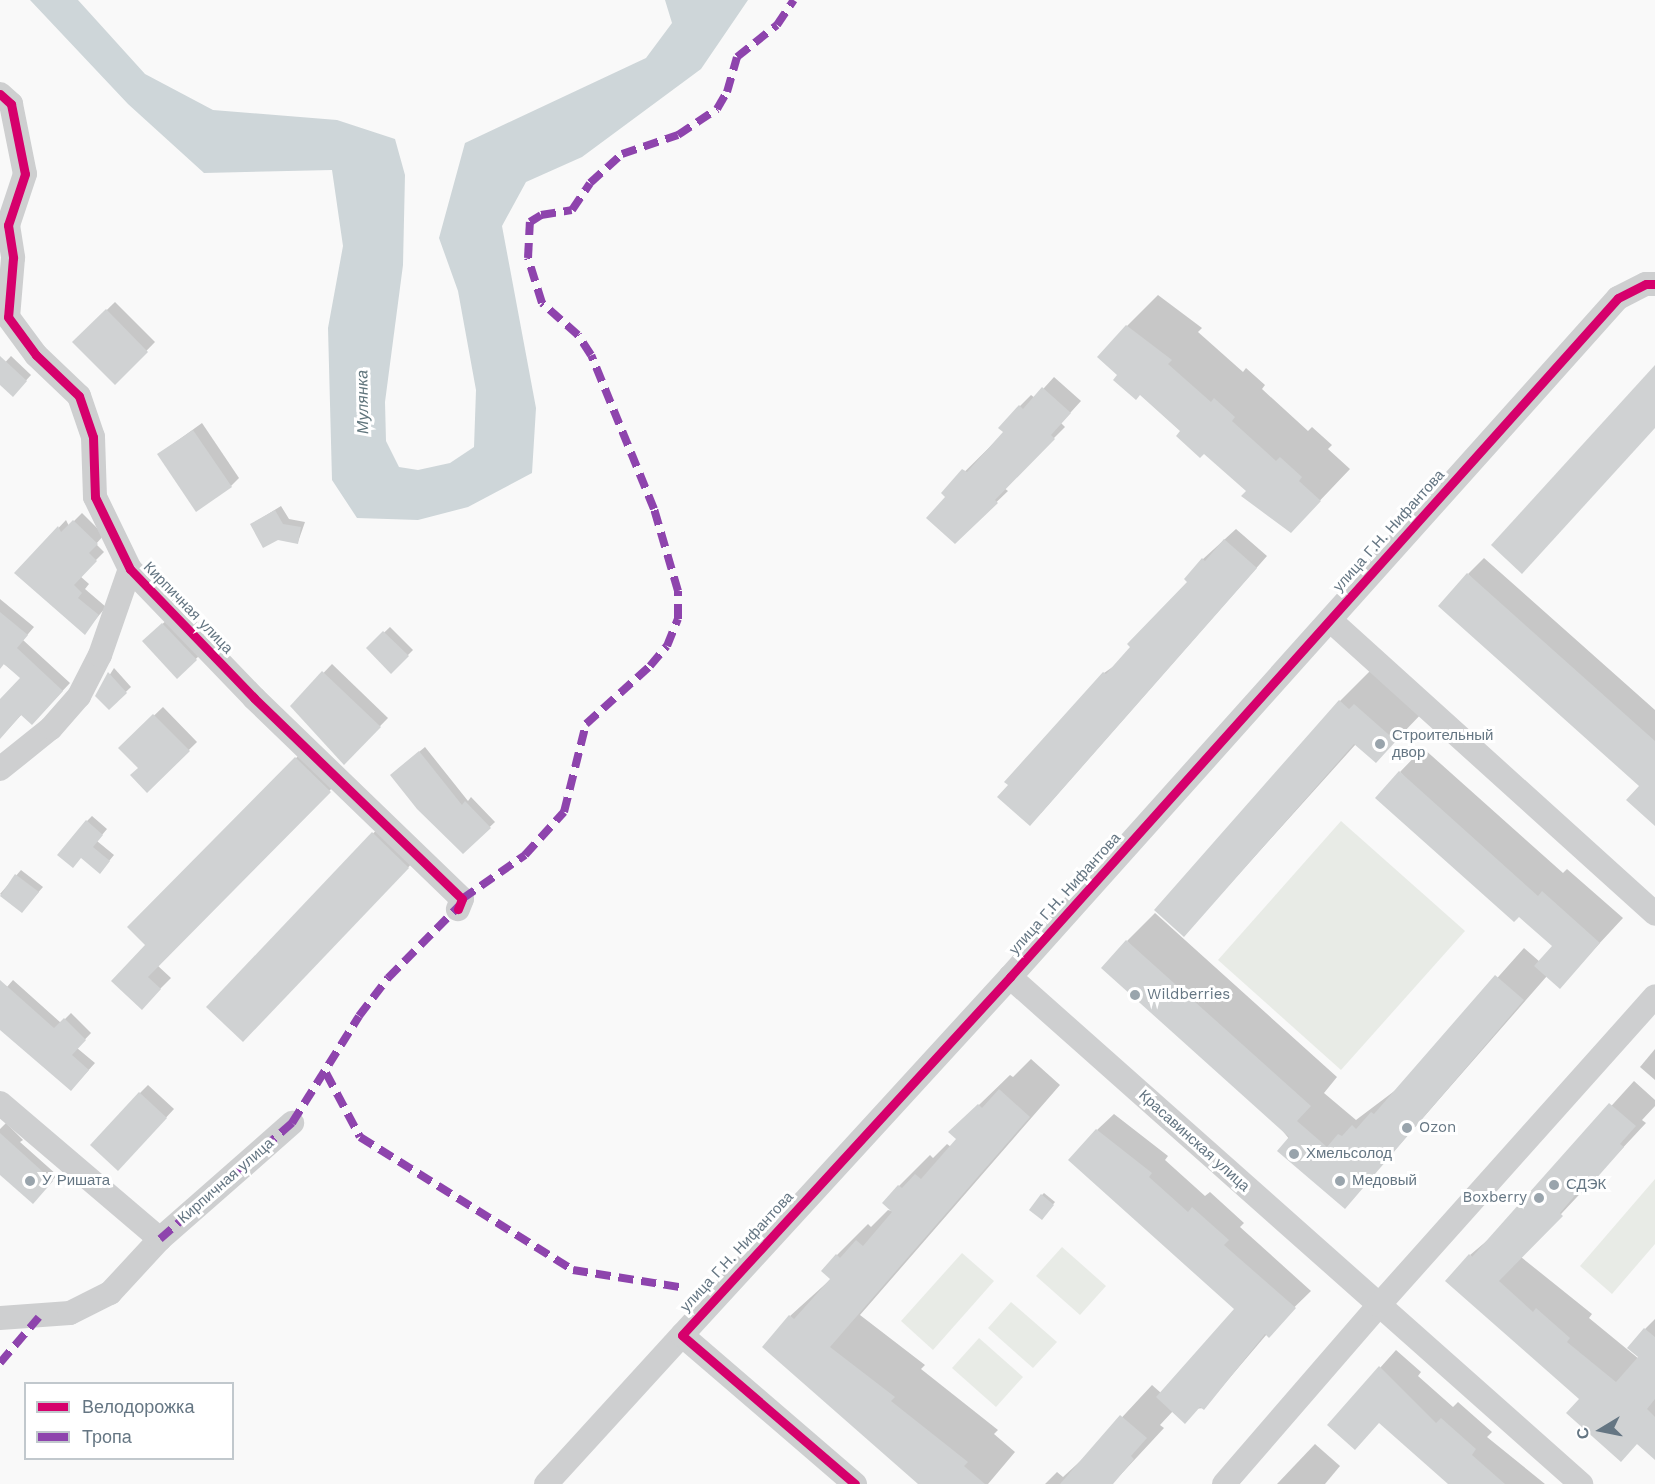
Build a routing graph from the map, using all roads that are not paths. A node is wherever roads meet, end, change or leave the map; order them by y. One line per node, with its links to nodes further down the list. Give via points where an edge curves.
1 (0, 94): 3 (street, Кирпичная улица, via 11,104 25,174 8,225 13,258 8,317 36,355 79,396 93,437 95,497)
2 (1655, 284): 4 (street, улица Г.Н. Нифантова, via 1646,284 1618,298)
3 (130, 569): 5 (street, Кирпичная улица, via 100,655 79,696 51,728); 6 (street, Кирпичная улица, via 254,698 462,899)
4 (1330, 620): 7 (street); 8 (street, улица Г.Н. Нифантова)
5 (0, 769)
6 (458, 909)
7 (1655, 914)
8 (1010, 978): 13 (street, Красавинская улица); 15 (street, улица Г.Н. Нифантова)
9 (1655, 996): 13 (street)
10 (0, 1103): 12 (street)
11 (292, 1123): 12 (street, Кирпичная улица)
12 (160, 1239): 14 (street, Кирпичная улица, via 110,1293 70,1313)
13 (1378, 1305): 18 (street); 19 (street, Красавинская улица)
14 (0, 1318)
15 (682, 1335): 16 (street); 17 (street, улица Г.Н. Нифантова)
16 (546, 1484)
17 (855, 1484)
18 (1224, 1484)
19 (1581, 1484)

